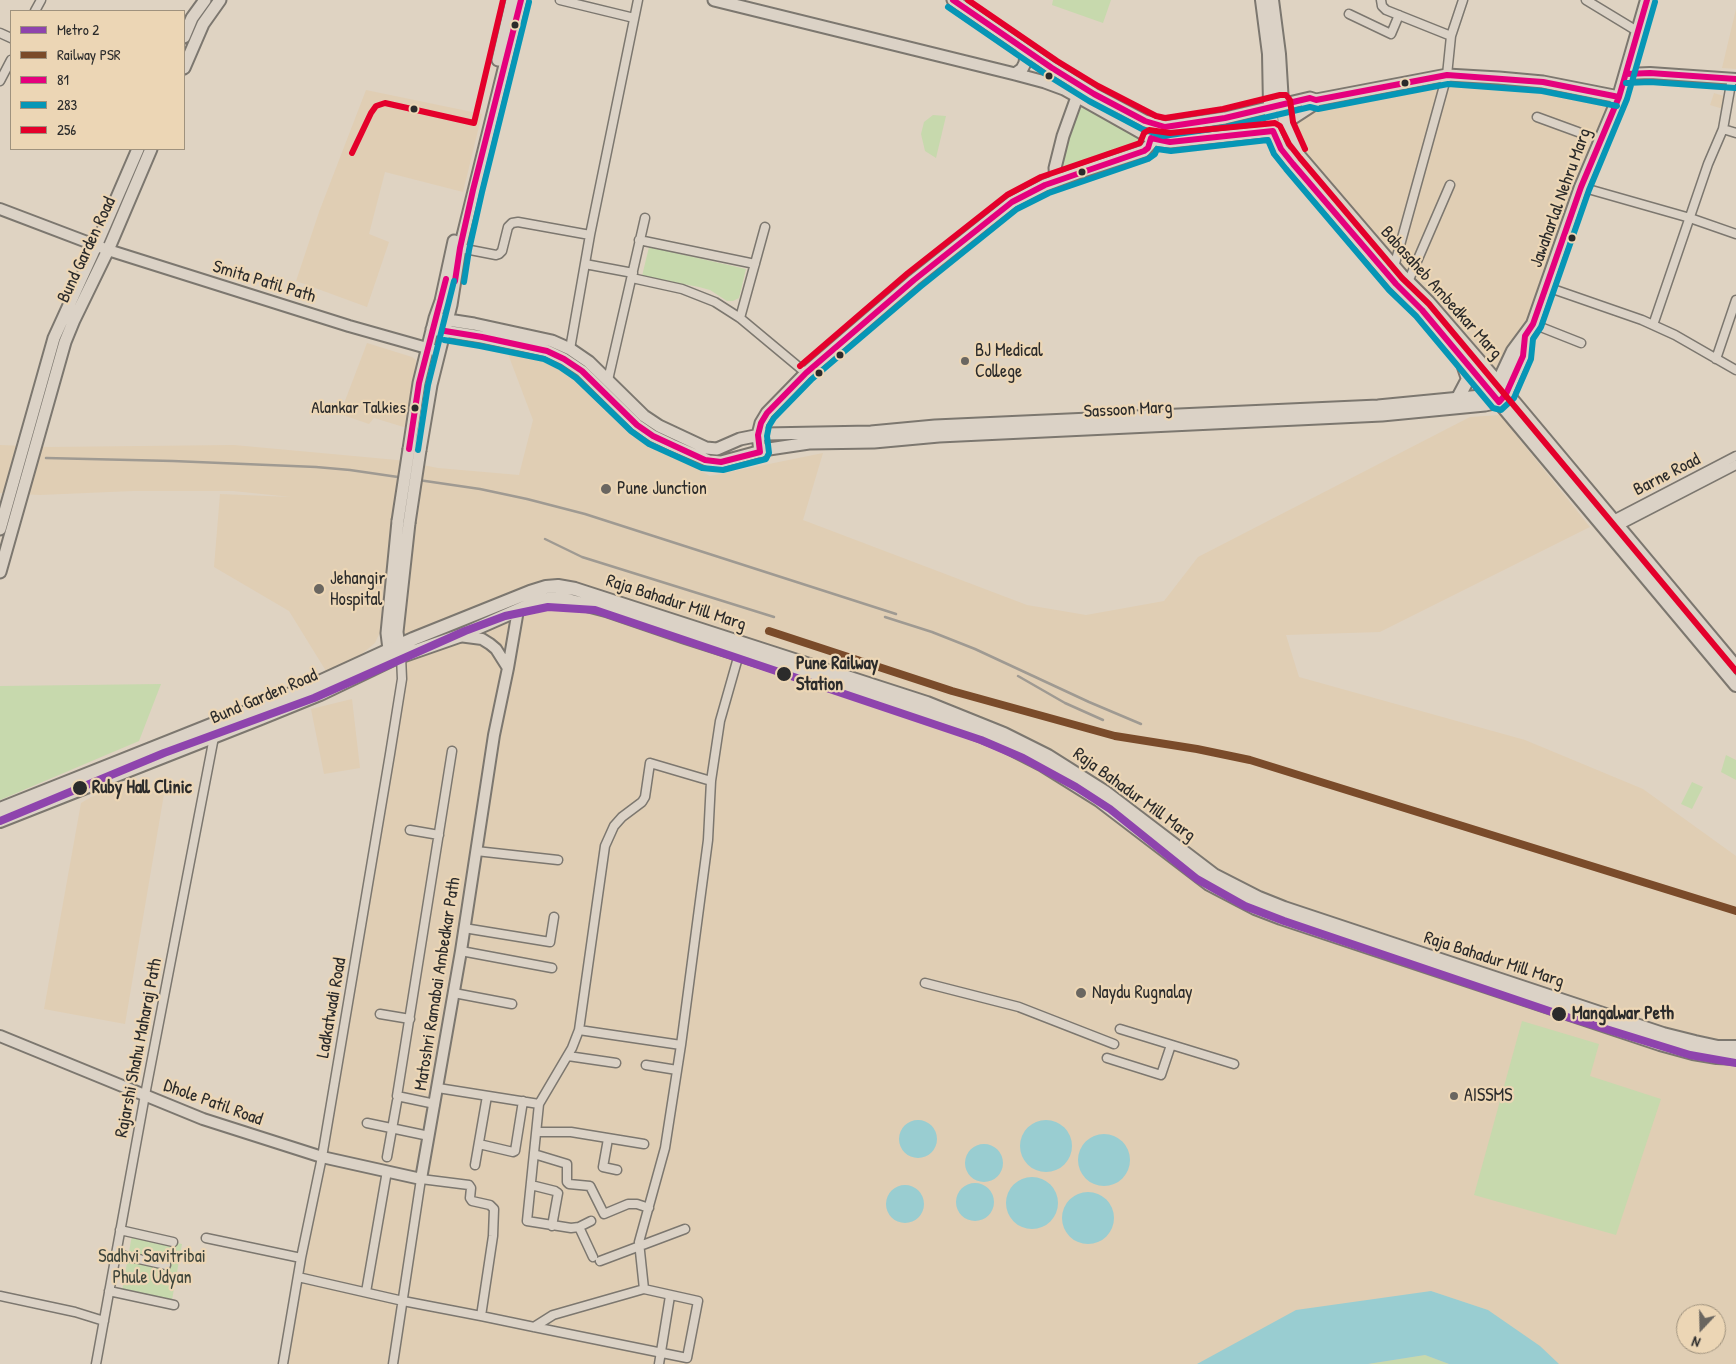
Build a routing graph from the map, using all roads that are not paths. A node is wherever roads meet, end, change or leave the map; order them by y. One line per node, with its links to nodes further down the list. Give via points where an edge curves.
1 (205, 0): 19 (main road)
2 (220, 0): 23 (main road, via 203,24)
3 (512, 0): 65 (main road)
4 (521, 0): 54 (main road)
5 (560, 0): 17 (street)
6 (638, 0): 17 (street)
7 (714, 0): 24 (main road)
8 (953, 0): 21 (main road)
9 (1262, 0): 32 (main road, Babasaheb Ambedkar Marg)
10 (1272, 0): 32 (main road, Babasaheb Ambedkar Marg, via 1279,54)
11 (1463, 0): 20 (street)
12 (1586, 0): 18 (street)
13 (1647, 0): 18 (main road, Jawaharlal Nehru Marg)
14 (1378, 1): 16 (street, via 1386,10)
15 (1349, 14): 16 (street, via 1390,34)
16 (1399, 15): 20 (street)
17 (634, 18): 51 (street)
18 (1630, 27): 25 (main road, Jawaharlal Nehru Marg)
19 (185, 35)
20 (1451, 36): 26 (street)
21 (1020, 46): 24 (main road, via 1026,55 1025,63); 34 (main road, via 1094,94)
22 (10, 62): 27 (street)
23 (185, 66)
24 (1015, 74): 29 (main road, via 1064,89)
25 (1626, 74): 28 (street, via 1663,74); 30 (main road, Jawaharlal Nehru Marg)
26 (1447, 75): 30 (main road, via 1542,82); 31 (main road); 58 (street)
27 (0, 81)
28 (1732, 82): 36 (street)
29 (1077, 97): 40 (main road); 43 (main road, via 1061,144 1055,168)
30 (1619, 97): 45 (main road, Jawaharlal Nehru Marg)
31 (1316, 100): 32 (main road, via 1310,98); 35 (main road)
32 (1276, 105): 34 (main road, via 1225,118 1165,127); 35 (main road, Babasaheb Ambedkar Marg); 37 (main road, Babasaheb Ambedkar Marg)
33 (1537, 117): 38 (street)
34 (1153, 124): 40 (main road)
35 (1285, 124): 37 (main road); 58 (main road, Babasaheb Ambedkar Marg, via 1299,156)
36 (1723, 129): 39 (street); 48 (street)
37 (1273, 131): 40 (main road, via 1170,142); 73 (main road, Babasaheb Ambedkar Marg, via 1293,164)
38 (1578, 132)
39 (1736, 134)
40 (1152, 138): 43 (main road, via 1144,151)
41 (138, 150): 53 (main road, Bund Garden Road)
42 (151, 150): 55 (main road, Bund Garden Road)
43 (1056, 181): 76 (main road, via 1012,202 914,280)
44 (1450, 184): 60 (street)
45 (1581, 187): 48 (street); 61 (main road, Jawaharlal Nehru Marg)
46 (0, 209): 53 (street, Smita Patil Path)
47 (644, 218): 52 (street)
48 (1690, 218): 50 (street); 67 (street)
49 (765, 227): 57 (street)
50 (1736, 234)
51 (590, 236): 54 (street, via 518,222 508,227 502,251 496,256); 56 (street)
52 (639, 240): 57 (street); 59 (street)
53 (96, 246): 55 (street, Smita Patil Path); 87 (main road, Bund Garden Road, via 54,338)
54 (460, 248): 68 (main road)
55 (108, 250): 70 (street, Smita Patil Path); 88 (main road, Bund Garden Road, via 65,342)
56 (585, 264): 59 (street); 71 (street)
57 (755, 264): 64 (street)
58 (1394, 267): 60 (main road, Babasaheb Ambedkar Marg)
59 (632, 275): 64 (street, via 702,295); 77 (street)
60 (1408, 282): 78 (main road, Babasaheb Ambedkar Marg, via 1428,302)
61 (1547, 287): 66 (main road, Jawaharlal Nehru Marg); 67 (street)
62 (1736, 300): 63 (street)
63 (1734, 314): 74 (street)
64 (740, 318): 76 (street)
65 (433, 324): 68 (main road); 70 (main road)
66 (1533, 324): 69 (street); 78 (main road, Jawaharlal Nehru Marg, via 1513,351)
67 (1653, 325): 74 (street)
68 (446, 326): 71 (main road, Sassoon Marg, via 474,324 552,341); 72 (main road); 83 (main road, Sassoon Marg, via 564,359 582,371 637,425 706,460 721,462)
69 (1581, 343)
70 (428, 348): 72 (street, Smita Patil Path); 82 (main road, via 419,383)
71 (570, 349): 77 (main road, Sassoon Marg)
72 (440, 351): 82 (main road)
73 (1458, 353): 78 (main road, Babasaheb Ambedkar Marg); 79 (main road, via 1468,379)
74 (1716, 359): 75 (street)
75 (1736, 370)
76 (806, 374): 80 (main road, via 767,413)
77 (608, 380): 80 (main road, Sassoon Marg, via 644,416 706,448 717,449)
78 (1498, 393): 79 (main road, Sassoon Marg); 81 (main road, Sassoon Marg, via 1382,416 939,436 874,442); 86 (main road, Babasaheb Ambedkar Marg); 95 (main road, Babasaheb Ambedkar Marg)
79 (1458, 398): 81 (main road, Sassoon Marg, via 1378,406 945,426)
80 (758, 435): 81 (main road, Sassoon Marg); 83 (main road)
81 (807, 438): 83 (main road, Sassoon Marg)
82 (414, 450): 91 (main road, bridge, via 404,522)
83 (760, 452)
84 (1736, 456): 86 (street, Barne Road)
85 (1736, 465): 86 (street, Barne Road)
86 (1615, 523): 94 (main road, Babasaheb Ambedkar Marg)
87 (0, 529)
88 (0, 571)
89 (518, 610): 90 (main road, Raja Bahadur Mill Marg); 92 (main road, Raja Bahadur Mill Marg, via 548,598 560,598); 93 (street, Matoshri Ramabai Ambedkar Path)
90 (459, 636): 91 (main road, Raja Bahadur Mill Marg); 93 (street, via 490,644)
91 (395, 653): 96 (main road, Bund Garden Road, via 320,694); 99 (main road, Bund Garden Road); 109 (main road, Raja Bahadur Mill Marg, via 530,592 558,586 575,589 927,703 1004,734 1048,756 1105,792 1194,861 1235,886 1284,908); 144 (street, Ladkatwadi Road, via 402,679)
92 (739, 654): 98 (street, via 720,721); 109 (main road, Raja Bahadur Mill Marg, via 923,713 1000,743 1070,781 1202,878 1255,908)
93 (508, 668): 103 (street, Matoshri Ramabai Ambedkar Path)
94 (1736, 668)
95 (1736, 685)
96 (214, 737): 100 (main road, Bund Garden Road); 130 (street, Rajarshi Shahu Maharaj Path)
97 (452, 751): 102 (street)
98 (711, 780): 116 (street, via 650,763 645,797 614,826 605,846); 119 (street, via 708,840)
99 (0, 809)
100 (0, 821)
101 (410, 830): 102 (street)
102 (439, 835): 114 (street)
103 (476, 851): 104 (street); 106 (street, Matoshri Ramabai Ambedkar Path)
104 (558, 860)
105 (554, 917): 106 (street, via 550,942)
106 (464, 928): 107 (street, Matoshri Ramabai Ambedkar Path)
107 (461, 952): 108 (street); 111 (street, Matoshri Ramabai Ambedkar Path)
108 (552, 968)
109 (1470, 976): 121 (main road, Raja Bahadur Mill Marg, via 1663,1034 1718,1047); 124 (main road, Raja Bahadur Mill Marg, via 1660,1044 1693,1053)
110 (925, 983): 118 (street, via 1020,1007)
111 (454, 993): 112 (street); 129 (street, Matoshri Ramabai Ambedkar Path)
112 (512, 1004)
113 (380, 1014): 114 (street)
114 (410, 1018): 134 (street, via 397,1096)
115 (1120, 1029): 120 (street)
116 (579, 1030): 119 (street); 122 (street)
117 (0, 1036): 130 (street, Dhole Patil Road)
118 (1114, 1044)
119 (681, 1045): 128 (street)
120 (1171, 1045): 123 (street, via 1161,1075); 126 (street)
121 (1736, 1047)
122 (568, 1056): 125 (street); 135 (street)
123 (1107, 1058)
124 (1736, 1058)
125 (616, 1064)
126 (1234, 1064)
127 (646, 1066): 128 (street)
128 (677, 1070): 151 (street, via 665,1148)
129 (438, 1088): 131 (street); 134 (street, Matoshri Ramabai Ambedkar Path)
130 (145, 1095): 144 (street, Dhole Patil Road, via 203,1119); 156 (street, Rajarshi Shahu Maharaj Path)
131 (488, 1096): 133 (street); 141 (street)
132 (397, 1101): 137 (street)
133 (523, 1101): 135 (street); 141 (street, via 515,1151)
134 (435, 1104): 139 (street, Matoshri Ramabai Ambedkar Path)
135 (539, 1104): 138 (street)
136 (367, 1123): 137 (street)
137 (392, 1128): 139 (street); 145 (street)
138 (537, 1132): 140 (street, via 572,1132); 143 (street)
139 (429, 1136): 149 (street, Matoshri Ramabai Ambedkar Path)
140 (608, 1139): 142 (street); 147 (street, via 604,1167)
141 (479, 1144): 146 (street)
142 (644, 1144)
143 (534, 1154): 150 (street); 151 (street, via 567,1164 567,1182 590,1186 604,1214 628,1204)
144 (322, 1156): 148 (street, Dhole Patil Road); 161 (street, Ladkatwadi Road)
145 (387, 1157)
146 (475, 1165)
147 (617, 1170)
148 (387, 1171): 149 (street, Dhole Patil Road); 166 (street)
149 (421, 1178): 169 (street, Matoshri Ramabai Ambedkar Path); 171 (street, via 469,1185 472,1201 494,1209)
150 (531, 1185): 153 (street, via 558,1194); 153 (street, via 526,1221)
151 (649, 1208): 159 (street)
152 (591, 1221): 154 (street)
153 (552, 1226): 154 (street)
154 (579, 1227): 159 (street, via 596,1259)
155 (685, 1229): 159 (street)
156 (120, 1230): 158 (street); 160 (street, Rajarshi Shahu Maharaj Path)
157 (206, 1238): 161 (street)
158 (173, 1242)
159 (639, 1247): 164 (street)
160 (116, 1254): 162 (street); 165 (street, Rajarshi Shahu Maharaj Path)
161 (301, 1258): 163 (street, Ladkatwadi Road)
162 (166, 1265)
163 (298, 1277): 166 (street); 176 (street, Ladkatwadi Road)
164 (644, 1289): 168 (street); 173 (street, via 553,1315)
165 (109, 1291): 170 (street); 172 (street, Rajarshi Shahu Maharaj Path)
166 (366, 1292): 169 (street)
167 (0, 1296): 172 (street)
168 (670, 1296): 174 (street); 174 (street, via 698,1301 688,1358)
169 (404, 1301): 171 (street); 177 (street, Matoshri Ramabai Ambedkar Path)
170 (174, 1305)
171 (481, 1316): 173 (street)
172 (104, 1321): 175 (street, Rajarshi Shahu Maharaj Path)
173 (534, 1327): 174 (street)
174 (661, 1353): 178 (street)
175 (96, 1364)
176 (283, 1364)
177 (393, 1364)
178 (659, 1364)

